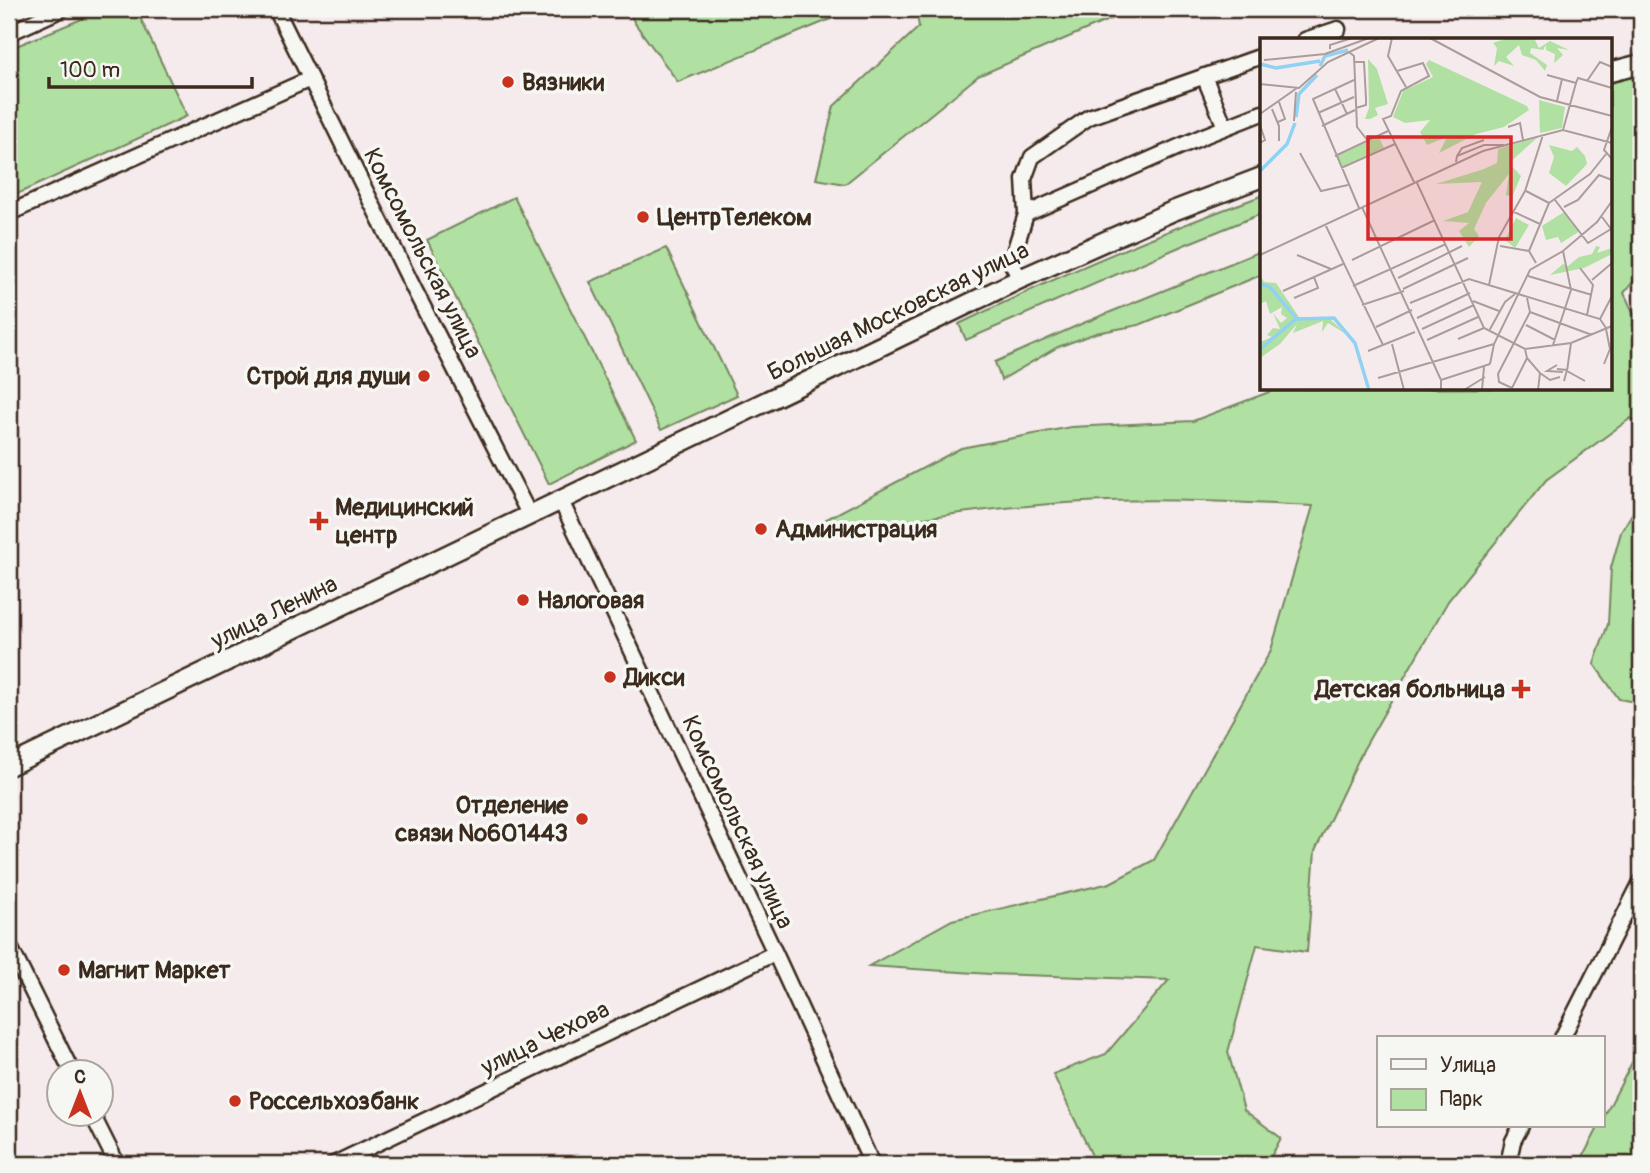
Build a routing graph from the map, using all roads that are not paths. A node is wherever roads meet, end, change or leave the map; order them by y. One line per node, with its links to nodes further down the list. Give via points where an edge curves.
1 (62, 9): 4 (street)
2 (276, 9): 10 (street, Комсомольская улица)
3 (1338, 29): 5 (street)
4 (9, 33)
5 (1311, 38)
6 (1260, 56): 9 (street)
7 (1641, 64): 8 (main road)
8 (1612, 71)
9 (1204, 76): 12 (street); 15 (street, via 1089,117 1032,157 1024,178)
10 (310, 79): 14 (street); 18 (street, Комсомольская улица)
11 (1260, 114): 12 (street)
12 (1225, 127): 15 (street)
13 (1260, 178): 16 (main road, Большая Московская улица)
14 (9, 213)
15 (1026, 214): 16 (street, via 1011,262)
16 (1020, 279): 17 (main road, Большая Московская улица)
17 (561, 501): 18 (main road, улица Ленина); 22 (street, Комсомольская улица)
18 (530, 516): 19 (main road, улица Ленина)
19 (9, 766)
20 (1641, 882): 23 (street)
21 (9, 945): 24 (street)
22 (775, 953): 28 (street, улица Чехова); 29 (street, Комсомольская улица)
23 (1563, 1036)
24 (65, 1058)
25 (99, 1128): 27 (street)
26 (1520, 1128): 30 (street)
27 (117, 1164)
28 (334, 1164)
29 (872, 1164)
30 (1508, 1164)

